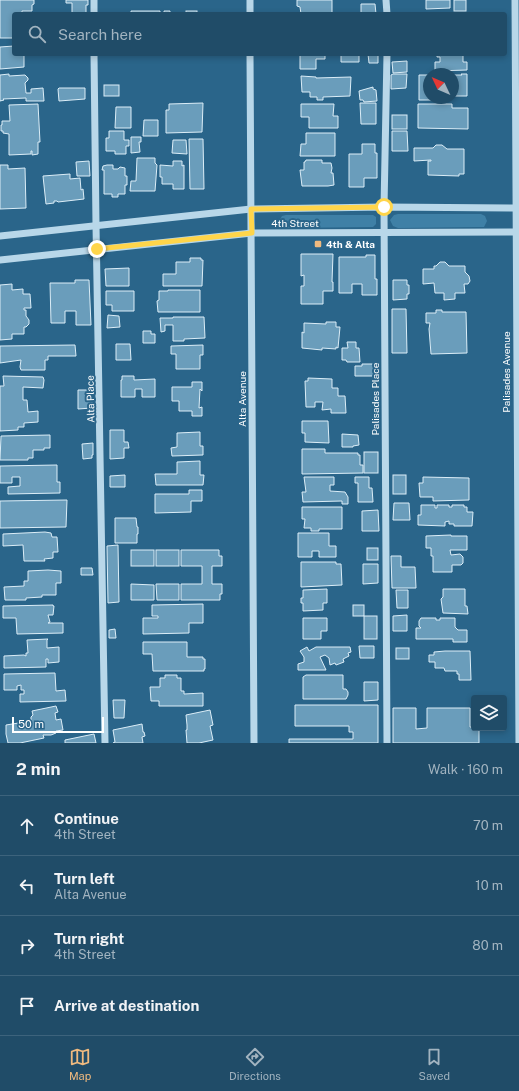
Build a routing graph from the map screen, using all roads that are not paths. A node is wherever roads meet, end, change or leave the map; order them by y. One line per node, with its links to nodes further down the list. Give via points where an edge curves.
1 (94, 0): 5 (street)
2 (250, 0): 6 (street)
3 (386, 0): 7 (street)
4 (515, 0): 12 (street, Palisades Avenue)
5 (94, 12)
6 (250, 12)
7 (387, 12)
8 (94, 56): 14 (street, Alta Place)
9 (250, 56): 13 (street, Alta Avenue)
10 (387, 56): 11 (street, Palisades Place)
11 (384, 207): 12 (street, 4th Street); 13 (street, 4th Street); 17 (street, Palisades Place)
12 (517, 208): 15 (street, Palisades Avenue)
13 (251, 209): 14 (street, 4th Street); 16 (street, Alta Avenue)
14 (96, 225): 18 (street, 4th Street); 19 (street, Alta Place)
15 (517, 232): 17 (street, 4th Street); 24 (street, Palisades Avenue)
16 (252, 233): 17 (street, 4th Street); 19 (street, 4th Street); 22 (street, Alta Avenue)
17 (384, 233): 23 (street, Palisades Place)
18 (0, 236)
19 (97, 249): 20 (street, 4th Street); 21 (street, Alta Place)
20 (0, 260)
21 (105, 743)
22 (254, 743)
23 (387, 743)
24 (518, 743)

